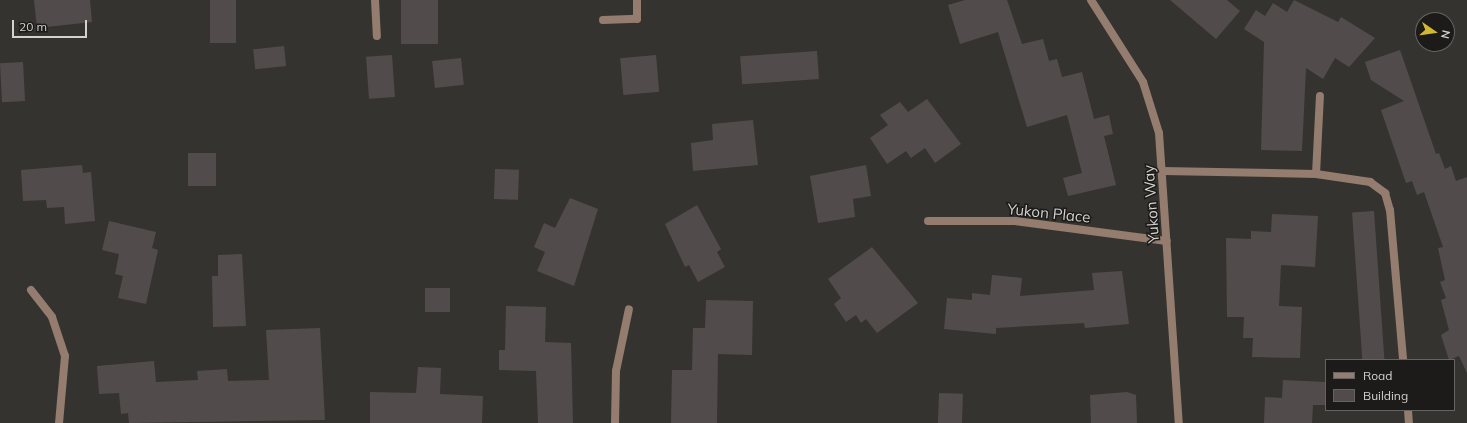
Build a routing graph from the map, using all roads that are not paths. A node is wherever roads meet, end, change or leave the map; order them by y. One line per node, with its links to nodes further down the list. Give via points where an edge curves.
1 (375, 0): 5 (street)
2 (637, 0): 4 (street, via 637,19)
3 (1091, 0): 7 (street, Yukon Way, via 1143,82 1158,133)
4 (603, 20)
5 (376, 36)
6 (1320, 96): 8 (street)
7 (1163, 171): 8 (street); 10 (street, Yukon Way)
8 (1316, 174): 13 (street, via 1370,182 1385,193 1390,210)
9 (928, 221): 10 (street, Yukon Place, via 1015,221)
10 (1167, 241): 17 (street, Yukon Way)
11 (30, 290): 15 (street, via 52,318 64,356)
12 (629, 309): 16 (street, via 616,371)
13 (1404, 359)
14 (1408, 411): 18 (street)
15 (59, 423)
16 (615, 423)
17 (1179, 423)
18 (1409, 423)

